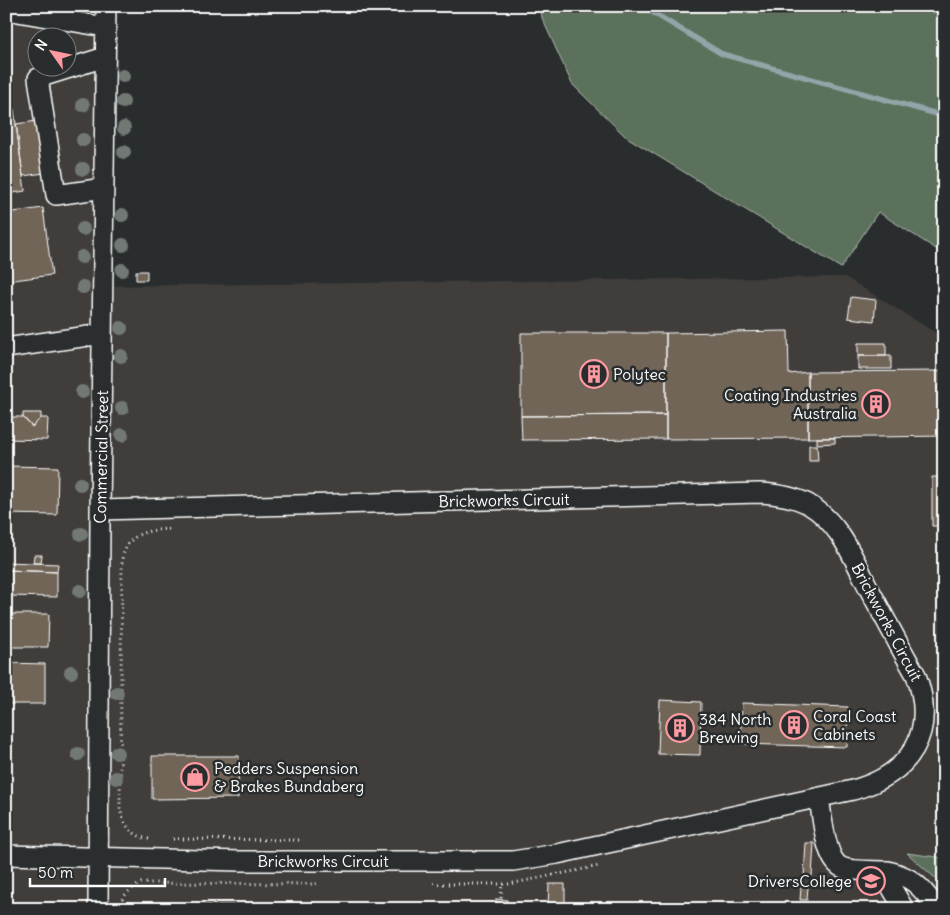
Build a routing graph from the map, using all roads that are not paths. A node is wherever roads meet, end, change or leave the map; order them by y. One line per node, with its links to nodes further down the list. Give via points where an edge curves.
1 (106, 6): 3 (street, Commercial Street)
2 (6, 10): 3 (street)
3 (105, 27): 4 (street, Commercial Street)
4 (105, 57): 5 (street, Commercial Street); 5 (street, via 38,78 56,195)
5 (104, 188): 6 (street, Commercial Street)
6 (102, 334): 7 (street); 8 (street, Commercial Street)
7 (6, 348)
8 (100, 510): 9 (street, Brickworks Circuit, via 760,493 794,498 823,515 842,537 916,675 924,707 917,742 897,770 870,785); 11 (street, Commercial Street)
9 (819, 798): 11 (street, Brickworks Circuit, via 513,861); 12 (street, via 829,851 836,863 848,869)
10 (6, 855): 11 (street, Brickworks Circuit)
11 (99, 858): 14 (street, Commercial Street)
12 (888, 871): 13 (street, via 919,885); 15 (street, via 891,886)
13 (937, 908): 16 (street, via 926,903)
14 (98, 909)
15 (904, 909)
16 (911, 909)

